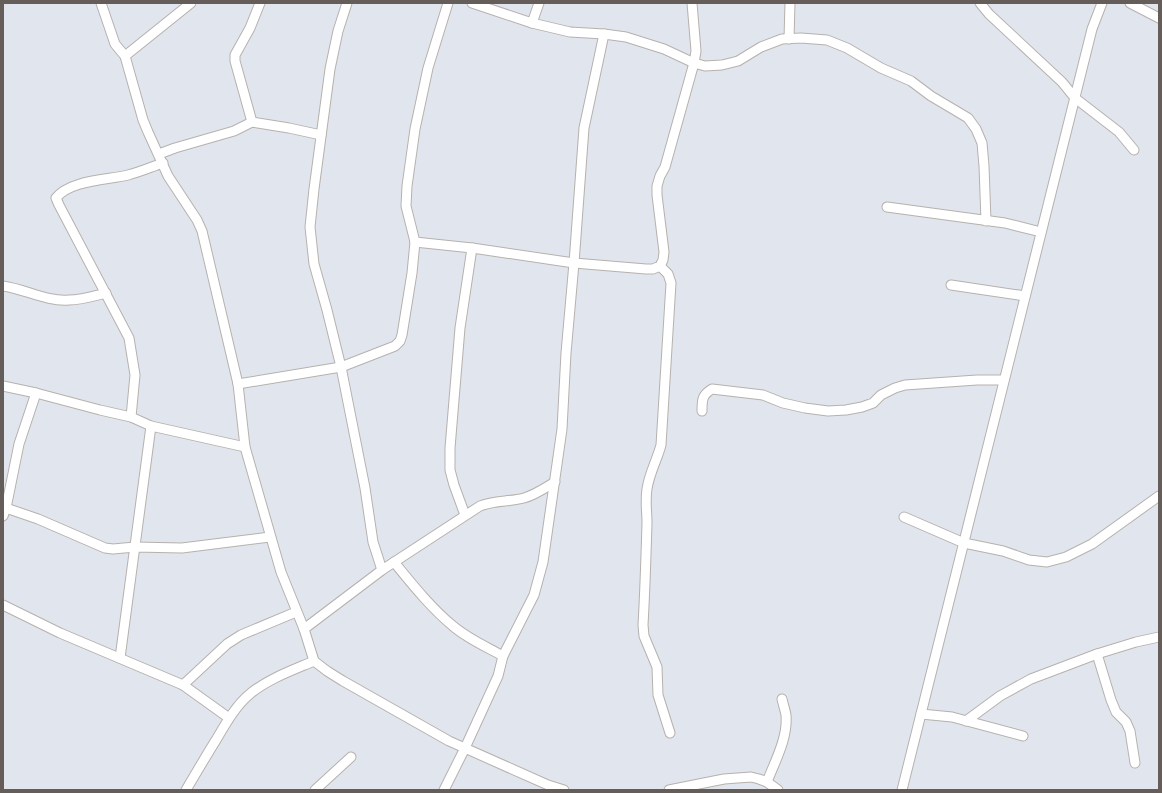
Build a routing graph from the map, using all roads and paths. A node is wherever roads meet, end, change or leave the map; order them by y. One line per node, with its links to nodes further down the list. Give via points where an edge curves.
1 (101, 3): 17 (street, via 115,44)
2 (191, 3): 17 (street)
3 (260, 3): 20 (street, via 235,55)
4 (347, 3): 21 (street, via 330,69)
5 (448, 3): 28 (street, via 428,68 415,129 407,186 406,206)
6 (472, 3): 14 (street)
7 (540, 3): 14 (street)
8 (692, 3): 18 (street, via 696,51)
9 (790, 3): 16 (street)
10 (980, 3): 19 (street, via 1062,82)
11 (1102, 3): 19 (street, via 1092,28)
12 (1130, 3): 13 (street)
13 (1159, 18)
14 (532, 23): 15 (street, via 570,32)
15 (604, 34): 18 (street, via 626,37 664,49); 30 (street, via 584,128)
16 (789, 39): 18 (street, via 761,47 738,61 705,66); 26 (street, via 826,40 847,48 881,68 911,81 968,118 982,143)
17 (125, 56): 23 (street, via 143,120)
18 (694, 63): 31 (street, via 665,167 657,186 664,252)
19 (1075, 98): 22 (street, via 1119,132); 27 (street)
20 (252, 122): 21 (street); 23 (street, via 234,131)
21 (322, 135): 36 (street, via 310,227 314,264)
22 (1134, 150)
23 (159, 154): 24 (street)
24 (163, 164): 34 (street, via 127,175 87,182 61,192 56,198); 38 (street, via 202,231)
25 (887, 207): 26 (street)
26 (986, 221): 27 (street)
27 (1041, 232): 35 (street)
28 (415, 242): 29 (street); 36 (street, via 400,341 395,346)
29 (472, 248): 30 (street); 48 (street, via 460,328 450,448 450,470)
30 (574, 263): 31 (street, via 646,269); 45 (street, via 562,429)
31 (660, 266): 68 (street, via 668,274 671,283 661,445 647,489 642,625 657,667 658,695)
32 (951, 285): 35 (street)
33 (3, 286): 34 (street, via 57,300)
34 (106, 293): 42 (street, via 129,338 135,375)
35 (1025, 296): 37 (street)
36 (341, 368): 38 (street); 54 (street, via 374,542)
37 (1004, 380): 41 (street, via 905,385 881,395 873,403 862,407 828,411 783,403 763,395 712,389 706,392 702,400); 51 (street)
38 (238, 384): 44 (street)
39 (3, 386): 40 (street)
40 (36, 393): 42 (street); 47 (street, via 19,444)
41 (702, 411)
42 (131, 417): 43 (street)
43 (151, 426): 44 (street); 52 (street)
44 (245, 447): 50 (street)
45 (555, 482): 48 (street, via 524,498 490,502); 60 (street, via 543,562 534,595)
46 (1159, 496): 51 (street, via 1092,544 1066,557 1047,562 1029,560 1003,551)
47 (5, 512): 52 (street, via 38,519 105,548)
48 (465, 515): 53 (street)
49 (904, 517): 51 (street)
50 (270, 538): 52 (street, via 182,548); 56 (street)
51 (964, 543): 65 (street)
52 (135, 547): 61 (street)
53 (394, 562): 54 (street); 60 (street, via 417,591 452,626)
54 (382, 570): 57 (street)
55 (3, 605): 61 (street)
56 (296, 612): 57 (street); 63 (street, via 241,635 227,644)
57 (304, 629): 62 (street)
58 (1159, 637): 59 (street)
59 (1097, 654): 67 (street, via 1031,679 1000,696); 72 (street, via 1116,712 1126,722 1130,731)
60 (503, 656): 70 (street, via 498,676)
61 (120, 658): 63 (street)
62 (314, 661): 66 (street, via 284,673 251,693); 70 (street, via 343,681)
63 (183, 685): 66 (street)
64 (782, 699): 73 (street, via 786,726)
65 (921, 714): 67 (street); 80 (street)
66 (229, 718): 74 (street)
67 (966, 721): 69 (street)
68 (670, 733)
69 (1023, 736)
70 (465, 748): 76 (street); 77 (street)
71 (351, 757): 75 (street)
72 (1135, 764)
73 (766, 782): 78 (street, via 751,777 724,779); 79 (street)
74 (186, 790)
75 (315, 790)
76 (444, 790)
77 (564, 790)
78 (670, 790)
79 (778, 790)
80 (902, 790)

